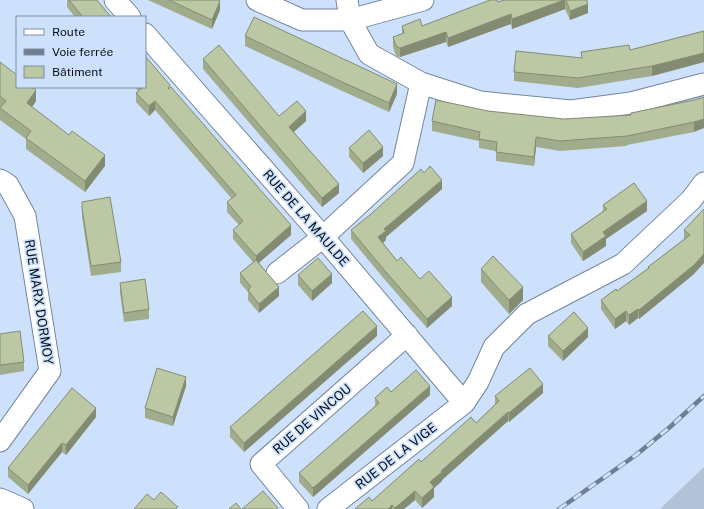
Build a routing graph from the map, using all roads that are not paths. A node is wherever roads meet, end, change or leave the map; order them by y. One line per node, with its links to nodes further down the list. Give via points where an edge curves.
1 (115, 0): 5 (street)
2 (257, 0): 4 (street, via 302,20)
3 (423, 0): 4 (street)
4 (349, 10): 7 (street, via 369,54)
5 (129, 16)
6 (146, 35): 11 (street, RUE DE LA MAULDE)
7 (421, 83): 8 (street, via 480,102 571,111 631,102); 11 (street, via 404,163)
8 (704, 84)
9 (0, 180): 15 (street, RUE MARX DORMOY, via 8,185 25,216 50,371)
10 (704, 183): 14 (street, RUE DE LA VIGE, via 691,200 623,264 527,314 494,347 478,382)
11 (323, 237): 12 (street); 13 (street, RUE DE LA MAULDE)
12 (277, 273)
13 (407, 335): 14 (street, RUE DE LA MAULDE); 18 (street, RUE DE VINCOU, via 261,464)
14 (464, 403): 19 (street, RUE DE LA VIGE)
15 (0, 441)
16 (0, 498): 17 (street)
17 (23, 509)
18 (298, 509)
19 (328, 509)

